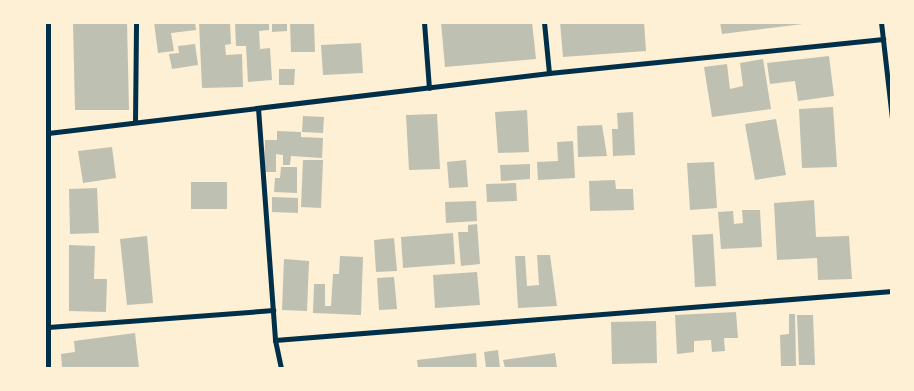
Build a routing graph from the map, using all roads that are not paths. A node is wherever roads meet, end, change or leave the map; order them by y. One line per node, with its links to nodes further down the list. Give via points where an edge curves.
1 (48, 22): 12 (street)
2 (136, 22): 11 (street)
3 (424, 22): 8 (street)
4 (544, 22): 7 (street)
5 (881, 22): 6 (street)
6 (883, 39): 7 (street); 10 (street)
7 (549, 73): 8 (street)
8 (429, 88): 9 (street)
9 (258, 108): 11 (street); 14 (street)
10 (892, 119)
11 (135, 122): 12 (street)
12 (48, 133): 15 (street)
13 (892, 291): 16 (street)
14 (273, 310): 15 (street); 16 (street)
15 (48, 327): 17 (street)
16 (275, 340): 18 (street)
17 (48, 368)
18 (282, 368)

